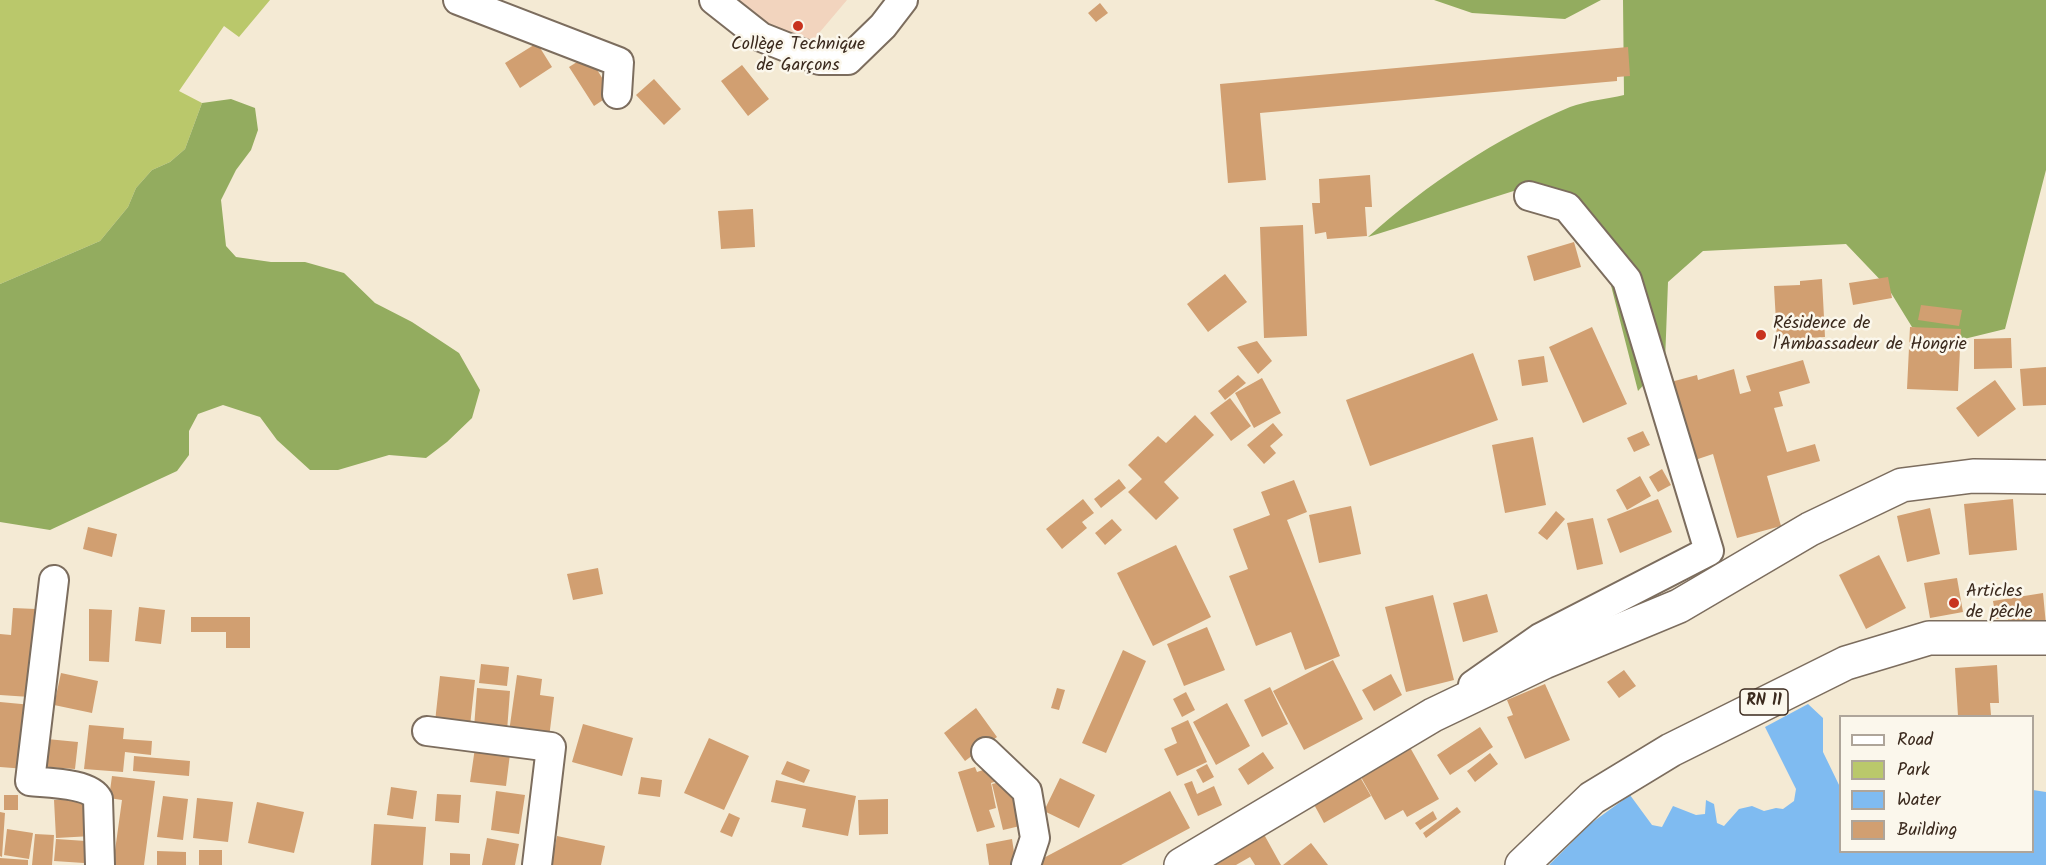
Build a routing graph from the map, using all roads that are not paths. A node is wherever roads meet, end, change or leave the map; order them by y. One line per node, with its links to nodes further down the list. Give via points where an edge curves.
1 (458, 0): 4 (street, via 619,62)
2 (714, 0): 3 (street, via 761,37 819,60 848,60)
3 (903, 0)
4 (617, 94)
5 (1529, 196): 9 (street, via 1568,207 1627,280 1709,551 1529,644)
6 (2046, 477): 9 (main road, via 1973,476 1902,485 1810,528 1679,606 1544,662)
7 (54, 579): 12 (street, via 30,781 84,787 96,793)
8 (2046, 638): 16 (main road, RN 11, via 1929,638 1846,663 1671,750 1592,798)
9 (1433, 715): 15 (main road)
10 (427, 731): 13 (street, via 551,747)
11 (986, 752): 14 (street, via 1027,791 1035,838)
12 (100, 865)
13 (537, 865)
14 (1026, 865)
15 (1181, 865)
16 (1522, 865)

